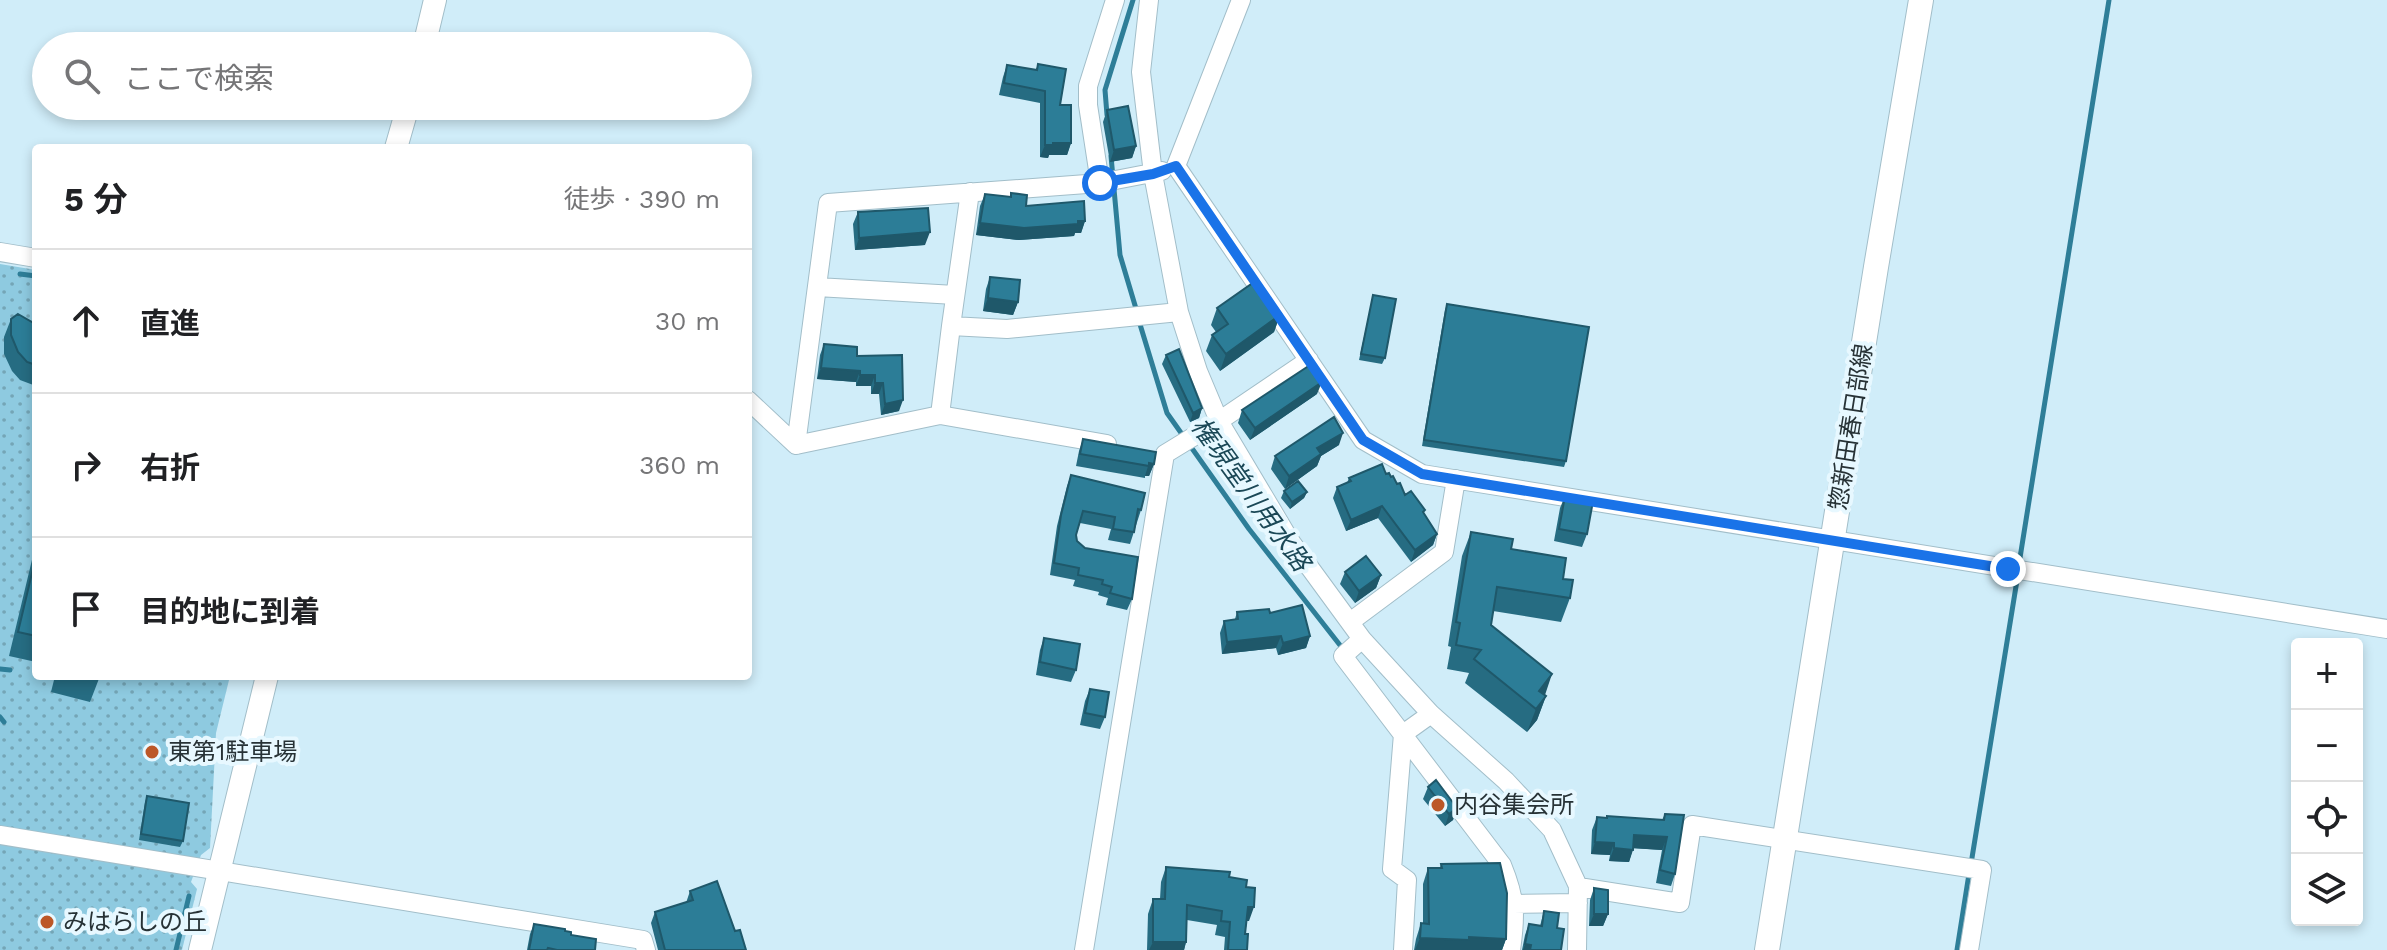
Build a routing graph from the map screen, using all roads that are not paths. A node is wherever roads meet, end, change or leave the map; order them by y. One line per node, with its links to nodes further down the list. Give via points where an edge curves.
1 (435, 0): 6 (street)
2 (1115, 0): 11 (street, via 1088,86)
3 (1149, 0): 10 (street, via 1141,72)
4 (1241, 0): 9 (street)
5 (1921, 0): 26 (main road, 惣新田春日部線)
6 (427, 32)
7 (404, 120): 8 (street)
8 (397, 144)
9 (1176, 166): 10 (street); 19 (street)
10 (1153, 174): 11 (street); 17 (street)
11 (1100, 183): 12 (street)
12 (970, 192): 15 (street, via 828,203); 16 (street)
13 (0, 252): 14 (street)
14 (32, 257)
15 (817, 287): 16 (street); 23 (street)
16 (955, 295): 18 (street)
17 (1179, 312): 18 (street, via 1007,329); 22 (street)
18 (951, 326): 21 (street)
19 (1309, 360): 22 (street); 25 (street, via 1363,440 1422,474)
20 (752, 404): 23 (street)
21 (940, 415): 23 (street); 24 (street)
22 (1219, 421): 27 (street, via 1291,542); 40 (street, via 1158,452)
23 (796, 445)
24 (1120, 446)
25 (1456, 479): 26 (street); 27 (street, via 1444,552)
26 (1833, 539): 28 (street); 34 (main road, 惣新田春日部線)
27 (1350, 622): 29 (street)
28 (2387, 629)
29 (1362, 639): 31 (street); 32 (street, via 1343,656)
30 (266, 680): 35 (street)
31 (1431, 714): 32 (street); 36 (street, via 1552,830)
32 (1403, 734): 37 (street, via 1502,865); 41 (street, via 1392,869 1407,880)
33 (0, 835): 35 (street)
34 (1786, 839): 36 (street, via 1692,825 1680,903); 44 (main road, 惣新田春日部線); 45 (street, via 1982,870)
35 (219, 872): 38 (street); 39 (street, via 643,940)
36 (1578, 895): 37 (street); 43 (street)
37 (1514, 904): 42 (street)
38 (200, 950)
39 (646, 950)
40 (1084, 950)
41 (1403, 950)
42 (1511, 950)
43 (1577, 950)
44 (1767, 950)
45 (1969, 950)

